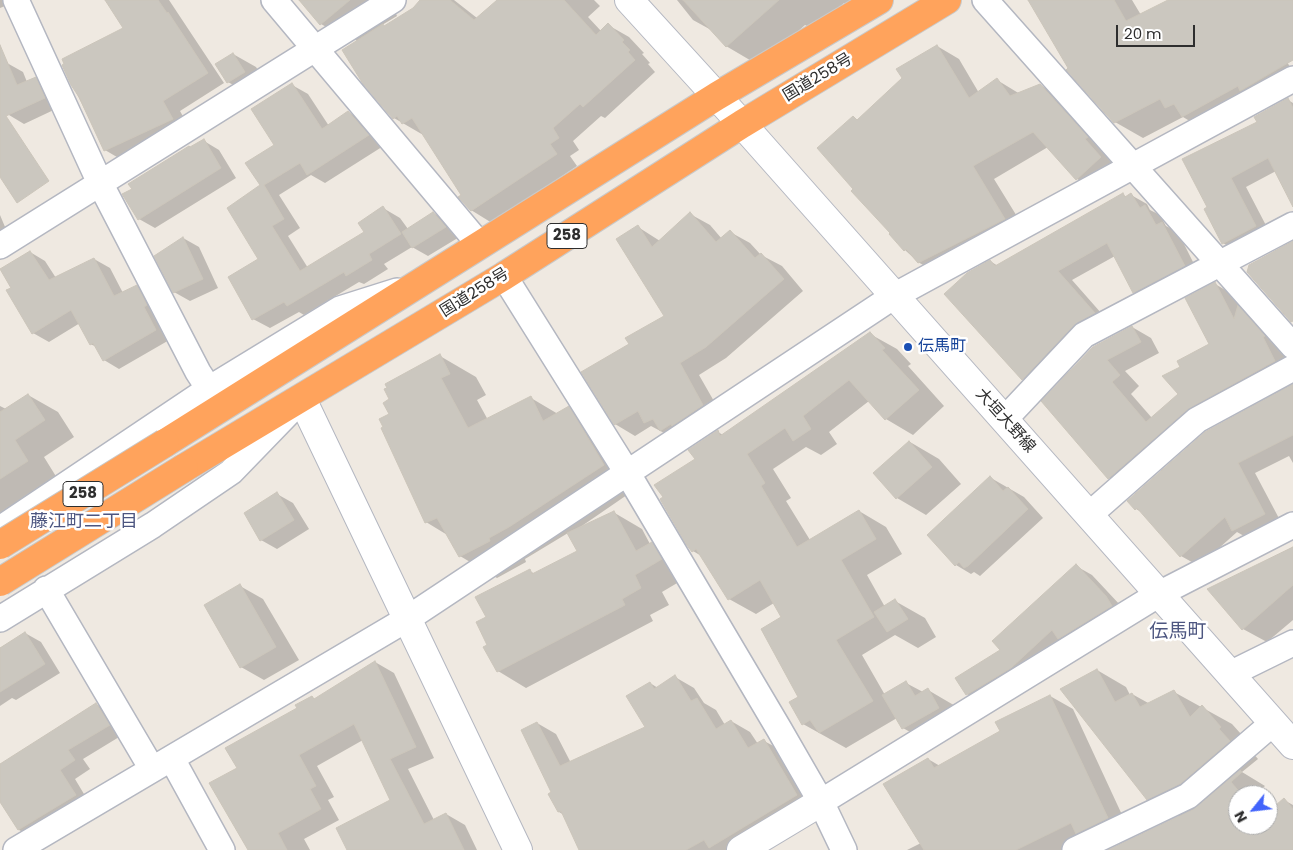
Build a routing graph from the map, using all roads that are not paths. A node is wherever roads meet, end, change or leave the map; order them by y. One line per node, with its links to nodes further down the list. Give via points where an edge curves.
1 (16, 0): 13 (street)
2 (274, 0): 8 (street)
3 (393, 0): 8 (street)
4 (629, 0): 10 (main road, 大垣大野線)
5 (879, 0): 10 (highway, 258)
6 (947, 0): 11 (highway, 国道258号 / 258)
7 (985, 0): 12 (street)
8 (313, 48): 13 (street); 15 (street)
9 (1293, 79): 12 (street)
10 (717, 96): 11 (main road, 大垣大野線); 15 (highway, 258)
11 (742, 124): 18 (highway, 国道258号 / 258); 20 (main road, 大垣大野線)
12 (1132, 168): 17 (street); 20 (street)
13 (100, 183): 16 (street); 23 (street)
14 (1293, 225): 17 (street)
15 (480, 245): 19 (highway, 258)
16 (0, 246)
17 (1219, 264): 21 (street); 25 (street, via 1084,335)
18 (504, 276): 24 (highway, 国道258号 / 258); 26 (street)
19 (418, 284): 23 (street, via 340,309); 30 (highway, 258, bridge)
20 (894, 296): 25 (main road, 大垣大野線); 26 (street)
21 (1293, 346)
22 (1293, 368): 27 (street, via 1197,420)
23 (209, 389): 29 (street)
24 (302, 399): 31 (highway, 国道258号 / 258, bridge); 32 (street, via 231,472 153,525); 35 (main road)
25 (1004, 420): 27 (main road, 大垣大野線)
26 (628, 474): 35 (street); 41 (street)
27 (1089, 515): 33 (main road, 大垣大野線)
28 (1293, 526): 33 (street)
29 (0, 529)
30 (0, 545)
31 (0, 582)
32 (46, 589): 34 (street); 40 (street)
33 (1159, 594): 37 (main road, 大垣大野線); 41 (street)
34 (0, 619)
35 (407, 619): 40 (street); 44 (main road)
36 (1293, 643): 37 (street)
37 (1230, 674): 38 (main road, 大垣大野線)
38 (1273, 722): 39 (main road, 大垣大野線); 47 (street, via 1188,796)
39 (1293, 745)
40 (162, 764): 42 (street); 43 (street)
41 (821, 802): 45 (main road); 46 (street)
42 (16, 850)
43 (222, 850)
44 (518, 850)
45 (741, 850)
46 (844, 850)
47 (1075, 850)

